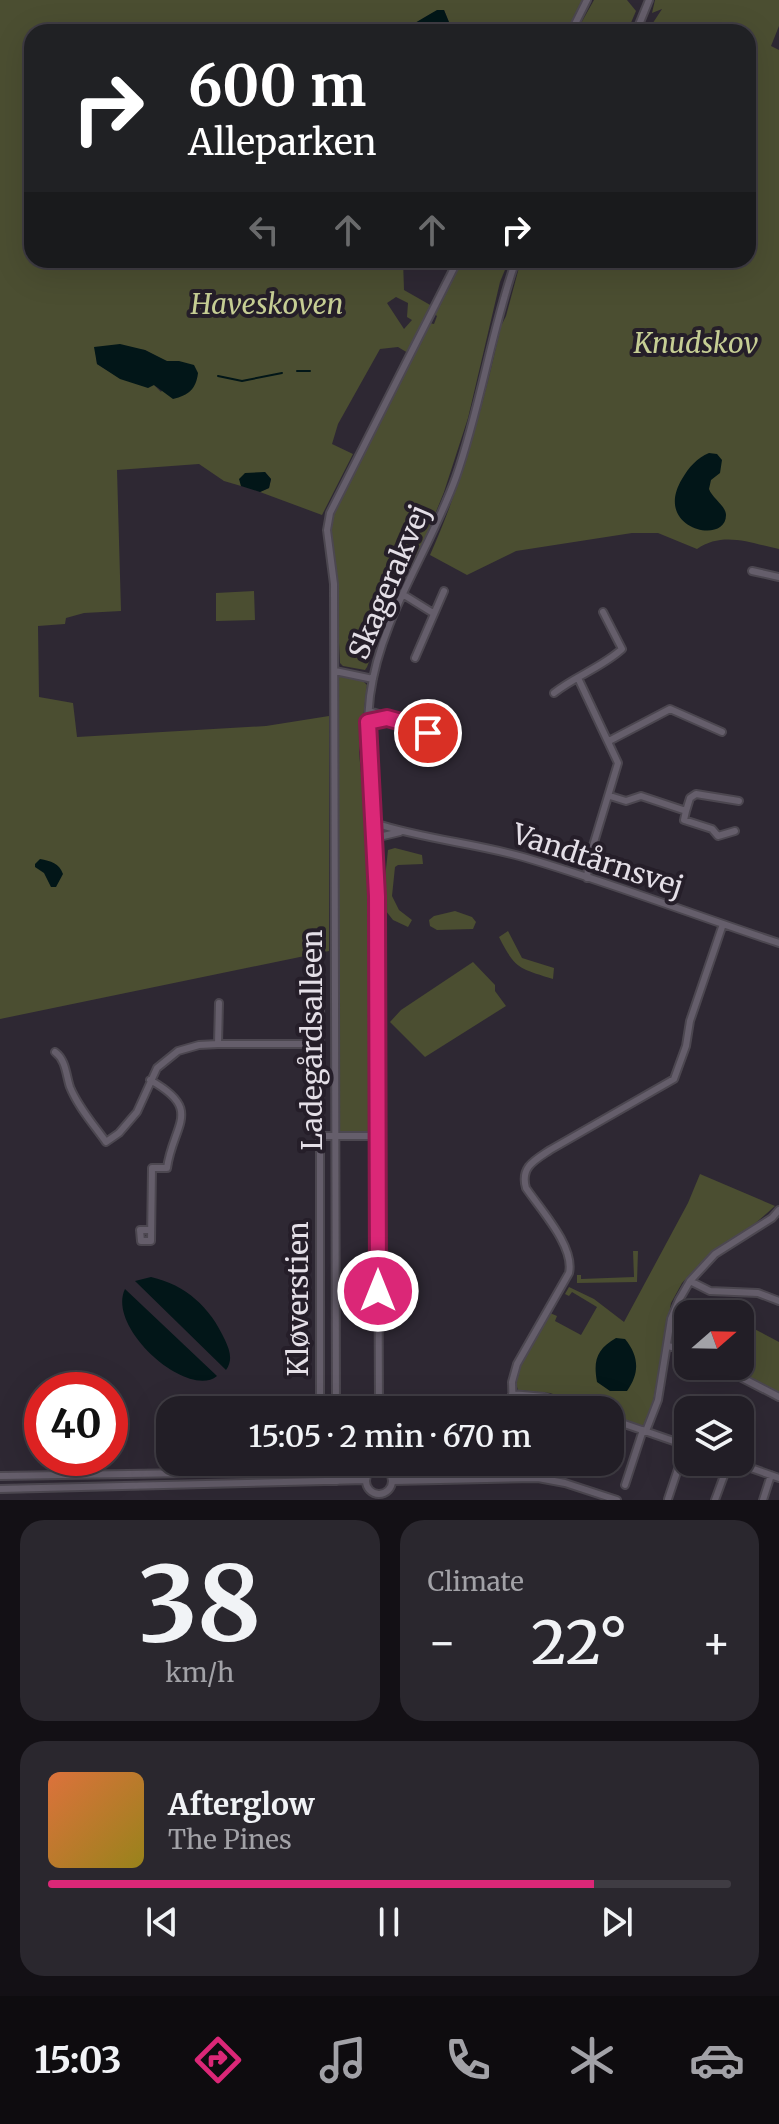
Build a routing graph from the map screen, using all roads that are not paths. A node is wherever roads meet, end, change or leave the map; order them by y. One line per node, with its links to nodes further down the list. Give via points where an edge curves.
1 (587, 0): 3 (street)
2 (646, 1): 4 (street)
3 (575, 24)
4 (639, 24)
5 (454, 268): 14 (street, Ladegårdsalleen, via 327,521)
6 (513, 268): 10 (street, Skagerakvej, via 456,478)
7 (752, 571): 8 (street)
8 (779, 577)
9 (444, 591): 12 (street)
10 (402, 599): 12 (street); 16 (street, Skagerakvej)
11 (603, 612): 15 (street, via 622,649)
12 (433, 613): 13 (street)
13 (415, 658)
14 (335, 671): 16 (street); 41 (street, Ladegårdsalleen)
15 (578, 678): 17 (street); 22 (street)
16 (373, 679): 18 (street, Skagerakvej)
17 (554, 693)
18 (369, 711): 19 (street); 20 (street, Skagerakvej)
19 (387, 718): 20 (street); 23 (street, via 426,729)
20 (368, 722): 27 (street, Skagerakvej)
21 (722, 732): 22 (street, via 670,709)
22 (609, 741): 24 (street, via 618,762)
23 (443, 755)
24 (610, 796): 26 (street, via 626,801 641,796); 31 (street)
25 (739, 801): 26 (street, via 696,794)
26 (686, 811): 28 (street, via 684,820 718,836)
27 (374, 823): 29 (street, Vandtårnsvej); 30 (street, Skagerakvej)
28 (735, 831)
29 (400, 832): 30 (street, Vandtårnsvej); 31 (street, Vandtårnsvej, via 478,845)
30 (375, 838): 42 (street, Skagerakvej)
31 (583, 876): 32 (street, Vandtårnsvej)
32 (723, 924): 33 (street, Vandtårnsvej); 52 (street, via 674,1079 526,1169 526,1188 571,1263 517,1364)
33 (779, 943)
34 (320, 989): 37 (street, Kløverstien)
35 (219, 1003): 36 (street)
36 (218, 1044): 37 (street); 39 (street, via 178,1051)
37 (320, 1044): 40 (street, Kløverstien)
38 (55, 1052): 39 (street, via 71,1089 106,1142 133,1117)
39 (150, 1080): 46 (street, via 174,1095 182,1118 167,1168 152,1168)
40 (320, 1136): 41 (street); 53 (street, Kløverstien)
41 (335, 1136): 42 (street); 54 (street, Ladegårdsalleen)
42 (377, 1136): 55 (street, Skagerakvej)
43 (779, 1210): 44 (street)
44 (772, 1218): 45 (street); 47 (street, via 715,1254)
45 (779, 1226)
46 (151, 1230)
47 (690, 1281): 48 (street, via 710,1291 758,1293); 49 (street, via 675,1310)
48 (779, 1301)
49 (668, 1346): 50 (street); 59 (street, via 658,1400)
50 (674, 1348)
51 (746, 1380): 57 (street)
52 (512, 1394): 56 (street)
53 (320, 1396)
54 (336, 1396)
55 (379, 1396)
56 (533, 1396)
57 (779, 1397)
58 (624, 1424): 59 (street)
59 (645, 1431): 60 (street); 76 (street)
60 (674, 1441)
61 (754, 1470): 70 (street)
62 (156, 1473): 63 (street)
63 (0, 1476)
64 (167, 1476): 75 (street)
65 (337, 1476): 73 (street)
66 (368, 1476): 72 (street)
67 (391, 1476): 74 (street)
68 (676, 1476): 79 (street)
69 (725, 1476): 81 (street)
70 (775, 1477): 82 (street)
71 (514, 1478): 74 (street); 80 (street, via 556,1481)
72 (366, 1480): 73 (street); 78 (street, via 369,1491)
73 (337, 1481): 75 (street)
74 (393, 1481): 78 (street)
75 (167, 1485): 77 (street)
76 (625, 1485)
77 (0, 1489)
78 (380, 1497)
79 (668, 1499)
80 (617, 1500)
81 (715, 1500)
82 (763, 1500)

